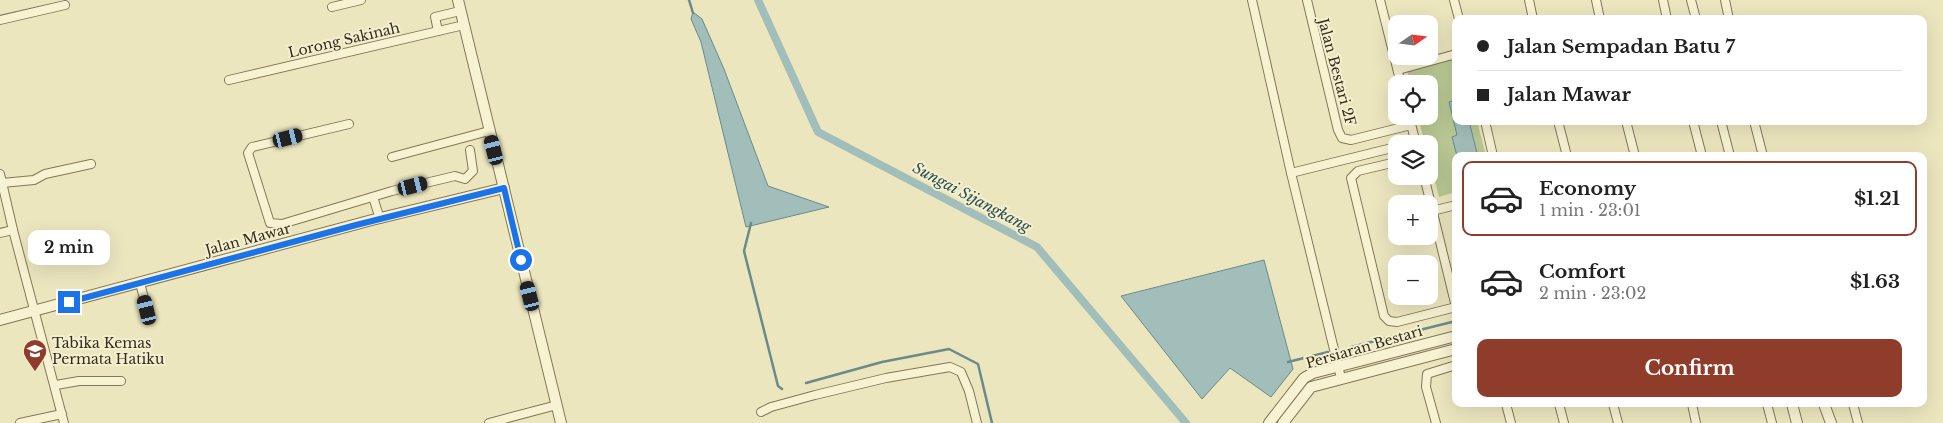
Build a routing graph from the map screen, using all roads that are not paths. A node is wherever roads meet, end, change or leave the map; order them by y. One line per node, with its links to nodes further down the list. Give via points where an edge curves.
1 (361, 0): 13 (street)
2 (458, 0): 14 (street)
3 (1252, 0): 49 (street)
4 (1307, 0): 29 (street, Jalan Bestari 2F, via 1342,138 1351,140)
5 (1380, 0): 25 (street)
6 (1454, 0): 15 (street)
7 (1528, 0): 16 (street)
8 (1596, 0): 17 (street)
9 (1663, 0): 18 (street)
10 (1691, 0): 19 (street)
11 (1725, 0): 20 (street)
12 (65, 5): 21 (street)
13 (332, 7)
14 (460, 11): 22 (street); 23 (street, via 434,16)
15 (1458, 15)
16 (1532, 15)
17 (1599, 15)
18 (1666, 15)
19 (1695, 15)
20 (1728, 15)
21 (0, 20)
22 (464, 25): 23 (street, Lorong Sakinah); 36 (street)
23 (438, 31): 27 (street, Lorong Sakinah)
24 (1452, 55): 25 (street)
25 (1398, 70): 26 (street)
26 (1399, 75)
27 (229, 80)
28 (350, 124): 53 (street, via 252,148 248,153 258,191 273,225)
29 (1411, 125): 37 (street)
30 (1485, 125): 40 (street)
31 (1559, 125): 41 (street)
32 (1627, 125): 42 (street)
33 (1694, 125): 43 (street)
34 (1723, 125): 44 (street)
35 (1755, 125): 45 (street)
36 (489, 131): 46 (street); 52 (street)
37 (1413, 135)
38 (1388, 149): 49 (street)
39 (470, 150): 53 (street, via 473,171 465,179 455,176)
40 (1492, 152)
41 (1566, 152)
42 (1634, 152)
43 (1701, 152)
44 (1729, 152)
45 (1761, 152)
46 (392, 157)
47 (91, 164): 51 (street, via 45,174 34,180)
48 (1388, 164): 62 (street, via 1358,171 1351,178 1384,316 1389,322 1397,322)
49 (1291, 173): 68 (street)
50 (0, 174): 51 (street)
51 (2, 184): 57 (street)
52 (504, 188): 56 (street, Jalan Mawar); 73 (street)
53 (373, 197): 56 (street)
54 (1452, 206): 55 (street)
55 (1438, 210)
56 (380, 218): 60 (street, Jalan Mawar)
57 (13, 230): 58 (street); 64 (street)
58 (0, 233)
59 (1438, 235): 61 (street)
60 (140, 283): 63 (street); 64 (street, Jalan Mawar)
61 (1452, 291)
62 (1452, 308)
63 (147, 310)
64 (34, 311): 65 (street, Jalan Mawar); 72 (street)
65 (0, 320)
66 (1452, 337): 68 (street, Persiaran Bestari)
67 (1452, 350): 70 (street, Persiaran Bestari)
68 (1338, 366): 70 (street); 89 (street, Persiaran Bestari, via 1304,378)
69 (1452, 366): 91 (street, via 1427,374 1426,387)
70 (1341, 378): 90 (street, Persiaran Bestari, via 1311,387)
71 (121, 381): 72 (street, via 79,381)
72 (56, 386): 83 (street)
73 (557, 405): 86 (street); 87 (street)
74 (1507, 407): 92 (street)
75 (1560, 407): 93 (street)
76 (1615, 407): 94 (street)
77 (1693, 407): 95 (street)
78 (1768, 407): 96 (street)
79 (1793, 407): 97 (street)
80 (1825, 407): 98 (street)
81 (1854, 407): 99 (street)
82 (761, 412): 88 (street, via 886,378 950,367 961,372)
83 (62, 414): 84 (street); 85 (street)
84 (20, 423)
85 (64, 423)
86 (488, 423)
87 (561, 423)
88 (977, 423)
89 (1269, 423)
90 (1283, 423)
91 (1436, 423)
92 (1511, 423)
93 (1564, 423)
94 (1618, 423)
95 (1696, 423)
96 (1772, 423)
97 (1797, 423)
98 (1831, 423)
99 (1858, 423)

